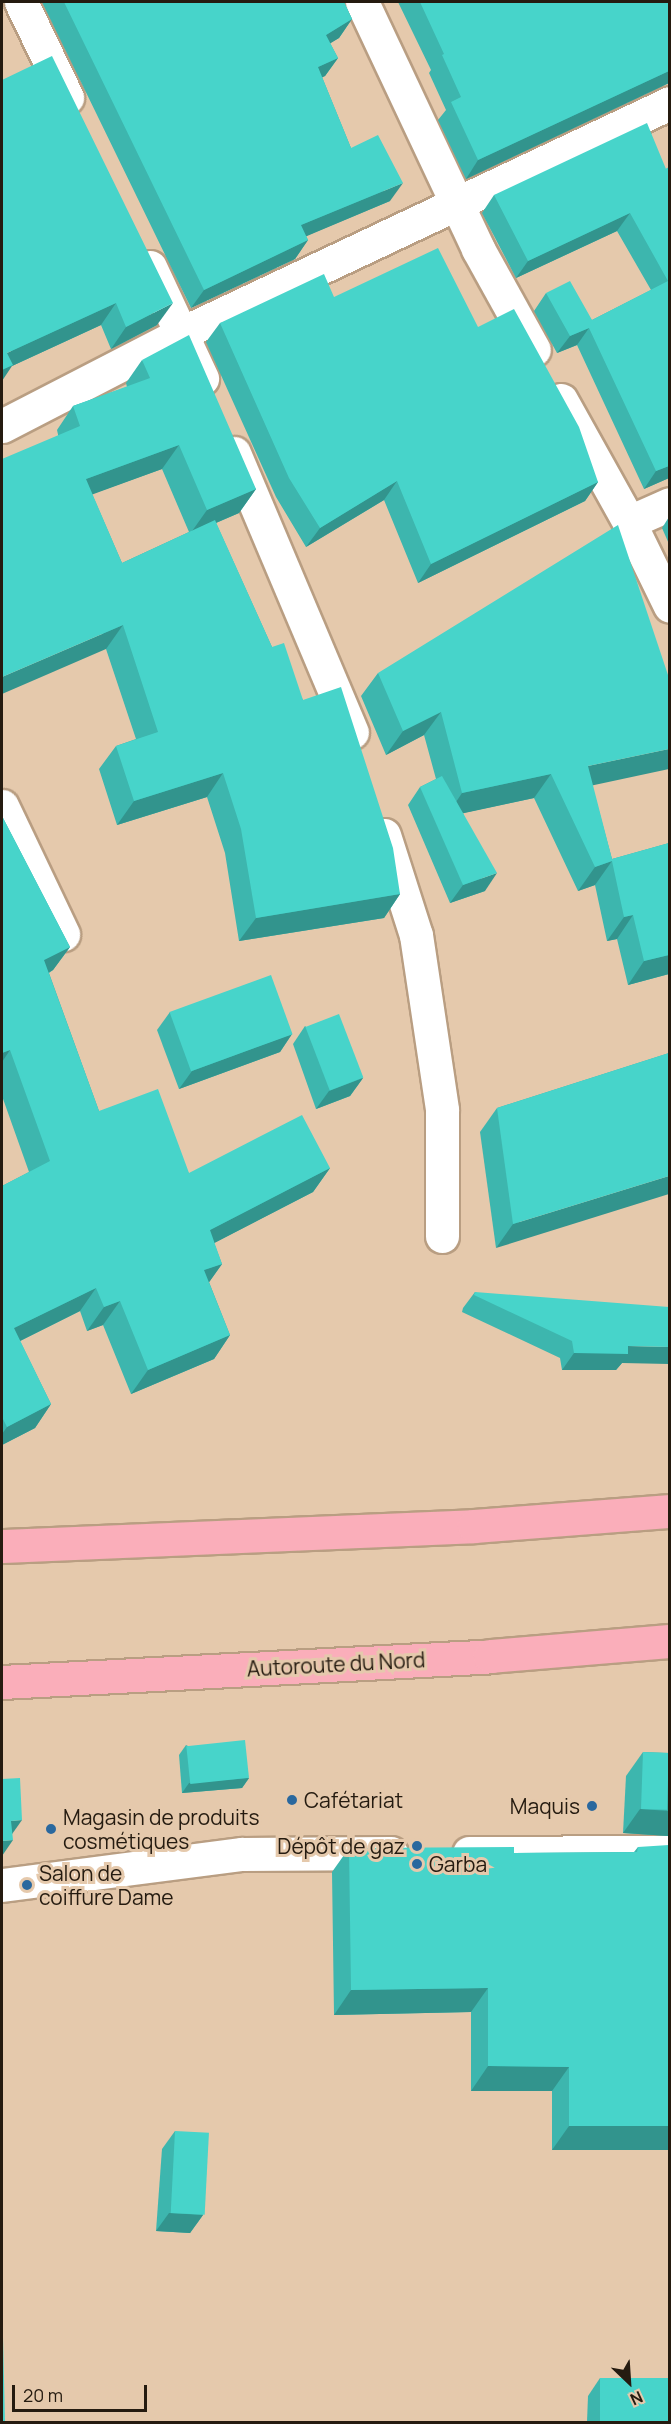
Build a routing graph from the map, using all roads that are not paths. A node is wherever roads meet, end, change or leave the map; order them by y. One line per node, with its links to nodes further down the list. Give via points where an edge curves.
1 (21, 2): 4 (street)
2 (362, 2): 5 (street)
3 (669, 103): 5 (street)
4 (83, 130)
5 (456, 205): 7 (street); 10 (street)
6 (135, 237): 7 (street)
7 (182, 333): 8 (street); 12 (street, via 348,721)
8 (2, 426)
9 (669, 504): 10 (street)
10 (629, 522): 11 (street)
11 (669, 606)
12 (363, 766)
13 (373, 800): 16 (street, via 416,935 442,1110)
14 (2, 806): 15 (street)
15 (63, 934)
16 (442, 1236)
17 (669, 1511): 18 (highway, via 474,1526)
18 (2, 1546)
19 (669, 1641): 20 (highway, Autoroute du Nord, via 490,1656)
20 (2, 1682)
21 (669, 1852): 22 (street, via 242,1854)
22 (2, 1885)

